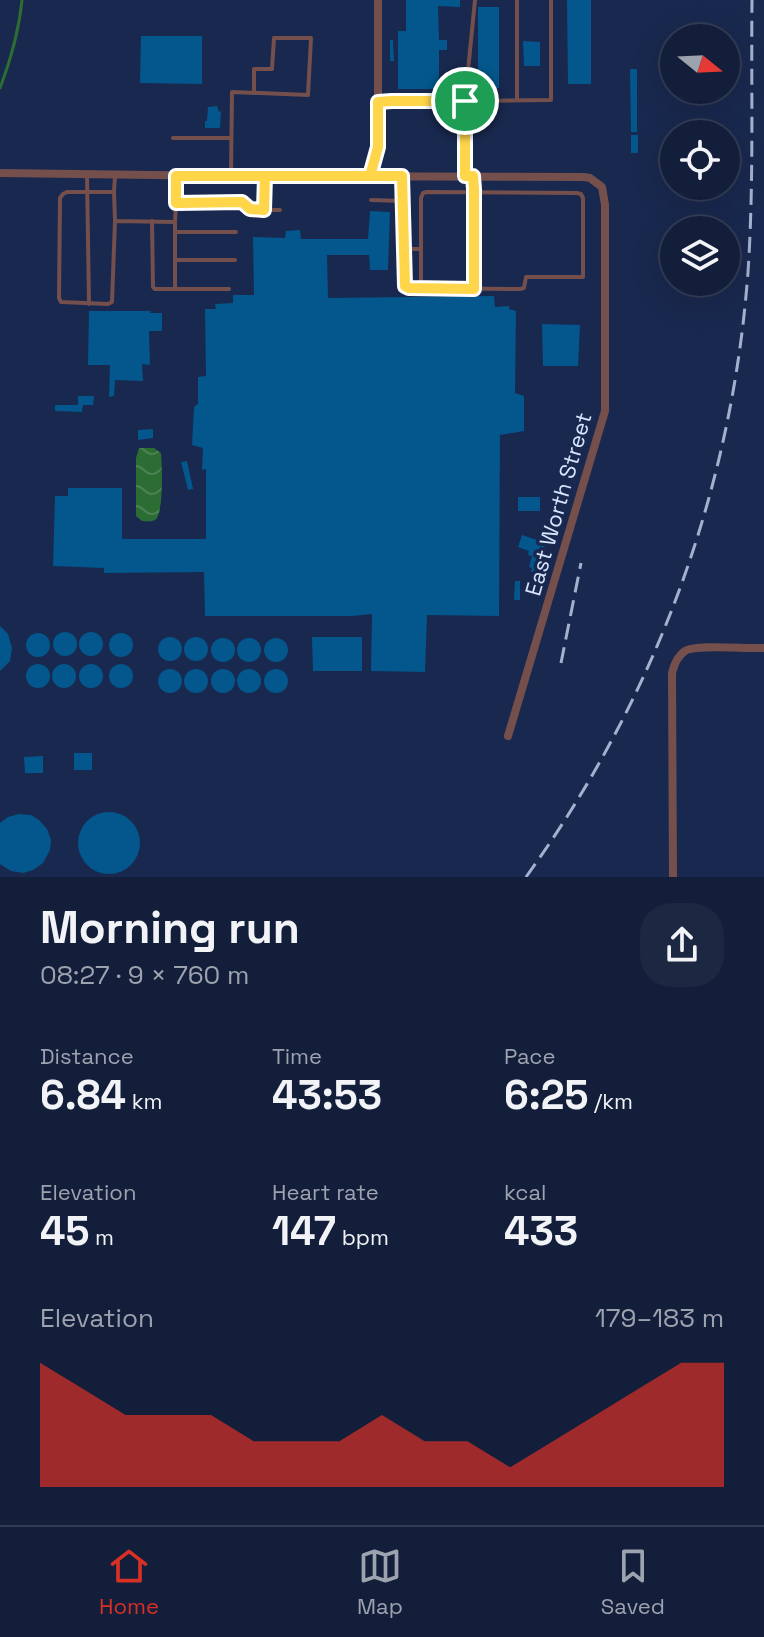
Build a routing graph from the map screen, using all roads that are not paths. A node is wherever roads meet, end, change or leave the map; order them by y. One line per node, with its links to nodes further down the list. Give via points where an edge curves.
1 (378, 0): 8 (street)
2 (475, 0): 7 (lane)
3 (517, 0): 6 (lane)
4 (551, 0): 6 (lane, via 551,100)
5 (254, 93): 5 (lane, via 308,95 311,38 274,38 272,69 254,69); 10 (lane, via 232,92)
6 (517, 100): 7 (lane)
7 (465, 101): 8 (lane); 19 (lane)
8 (378, 102): 17 (street, via 378,147)
9 (173, 138): 10 (lane)
10 (230, 138): 15 (lane)
11 (0, 173): 12 (street)
12 (87, 175): 13 (street); 20 (lane)
13 (115, 175): 14 (street); 21 (lane)
14 (176, 176): 15 (street); 25 (lane)
15 (231, 176): 16 (street)
16 (265, 176): 17 (street); 26 (lane)
17 (370, 176): 18 (street)
18 (402, 176): 19 (street); 24 (lane)
19 (469, 176): 22 (lane); 43 (street, East Worth Street, via 590,178 602,187 605,205 605,411)
20 (88, 192): 21 (lane); 41 (lane); 41 (lane, via 67,192 60,198 59,298)
21 (114, 192): 28 (lane)
22 (474, 192): 34 (lane, via 423,193); 40 (lane); 40 (lane, via 581,194 584,274 526,277 520,289)
23 (371, 200): 24 (lane)
24 (402, 201): 33 (lane)
25 (176, 203): 26 (lane, via 242,202); 30 (lane)
26 (264, 210): 27 (lane)
27 (280, 210)
28 (115, 221): 29 (lane); 41 (lane, via 112,302)
29 (152, 221): 30 (lane); 38 (lane, via 153,287)
30 (175, 222): 31 (lane)
31 (175, 232): 32 (lane); 35 (lane)
32 (236, 232)
33 (403, 249): 34 (lane); 37 (lane, via 405,286)
34 (421, 249): 37 (lane)
35 (175, 260): 36 (lane); 38 (lane)
36 (235, 260)
37 (421, 288): 40 (lane)
38 (175, 289): 39 (lane)
39 (229, 289)
40 (474, 289)
41 (89, 304)
42 (764, 648): 44 (street, via 690,648 679,656 672,673)
43 (508, 736)
44 (673, 877)

